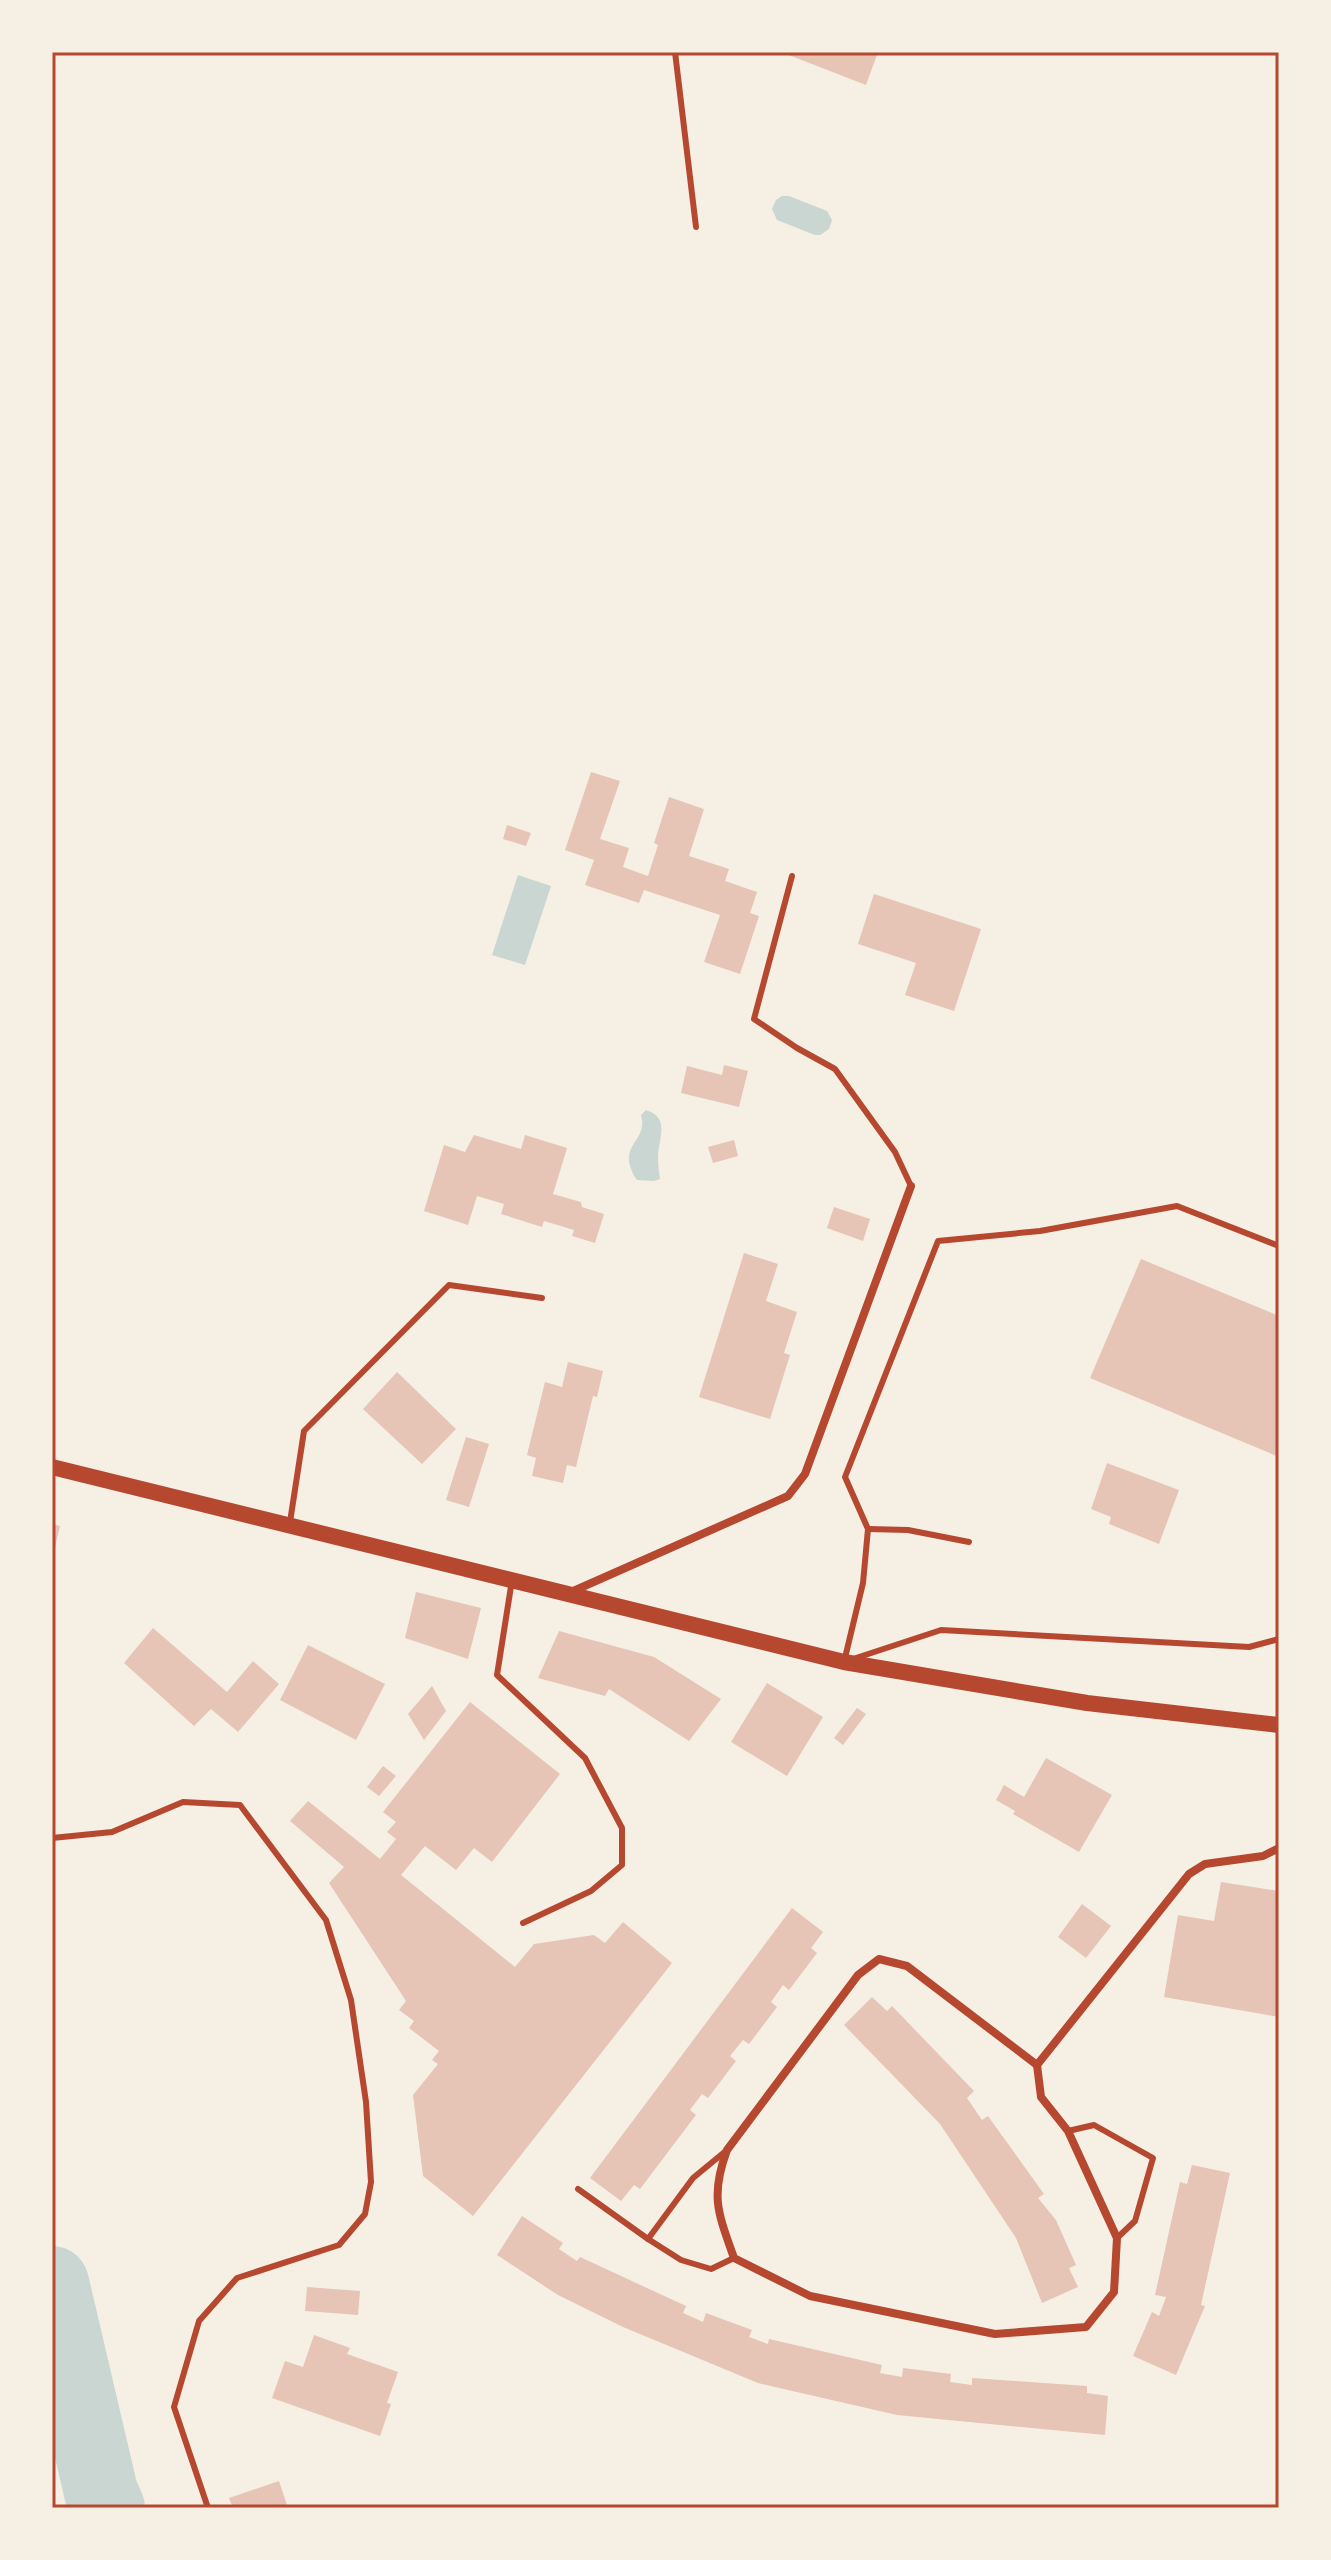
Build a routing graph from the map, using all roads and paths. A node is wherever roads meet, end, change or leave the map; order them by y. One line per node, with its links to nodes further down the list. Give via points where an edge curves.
1 (675, 52): 2 (lane)
2 (696, 227)
3 (792, 876): 4 (lane, via 754,1019 835,1069 895,1152)
4 (911, 1186): 12 (street, via 805,1474 788,1496)
5 (1279, 1246): 9 (lane, via 1177,1206 1040,1231 938,1241 845,1477)
6 (542, 1298): 8 (lane, via 449,1285 304,1431)
7 (52, 1467): 8 (main road)
8 (290, 1526): 11 (main road)
9 (868, 1529): 10 (lane, via 908,1530); 14 (lane, via 863,1583)
10 (969, 1542)
11 (512, 1579): 12 (main road); 18 (lane, via 497,1675 585,1758 622,1828 622,1865 591,1891)
12 (570, 1593): 14 (main road)
13 (1279, 1639): 14 (lane, via 1249,1647 941,1630)
14 (844, 1662): 15 (main road, via 1087,1703)
15 (1279, 1725)
16 (52, 1838): 26 (lane, via 112,1832 183,1802 240,1805 326,1920 351,2000 366,2102 371,2182 365,2214 339,2245 237,2278 199,2321 174,2407)
17 (1279, 1848): 19 (street, via 1263,1856 1205,1864 1189,1874)
18 (523, 1923)
19 (1037, 2065): 20 (street, via 1041,2097); 21 (street, via 907,1966 879,1959 858,1975)
20 (1068, 2131): 23 (street); 23 (lane, via 1094,2125 1153,2158 1135,2221)
21 (727, 2150): 24 (lane, via 693,2178); 25 (street, via 717,2177 718,2213)
22 (578, 2189): 24 (lane)
23 (1117, 2238): 25 (street, via 1114,2292 1086,2327 995,2334 810,2296)
24 (648, 2239): 25 (lane, via 681,2260 711,2269)
25 (734, 2258)
26 (208, 2508)

